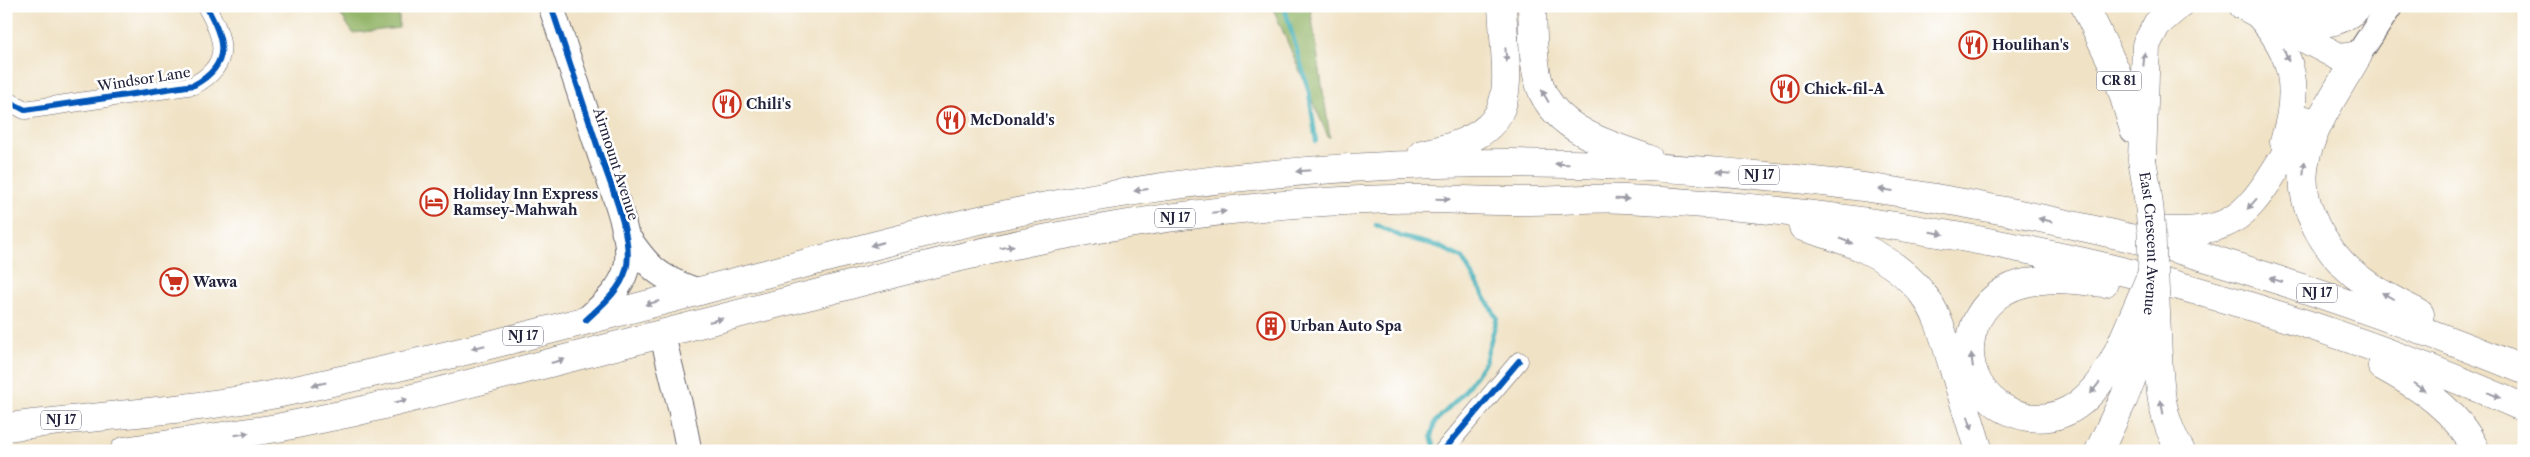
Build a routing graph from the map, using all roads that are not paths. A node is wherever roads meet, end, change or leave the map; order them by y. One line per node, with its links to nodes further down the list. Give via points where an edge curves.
1 (206, 6): 12 (street, Windsor Lane, via 223,45 213,71 194,85 25,110)
2 (551, 6): 19 (street, Airmount Avenue)
3 (1502, 6): 14 (main road, one-way to 14, via 1507,90 1502,107 1491,123 1467,141 1446,149)
4 (1532, 6): 16 (main road, one-way to 4, via 1592,137 1553,109 1538,81)
5 (2085, 6): 13 (main road, East Crescent Avenue / CR 81, via 2116,71)
6 (2178, 6): 13 (main road, one-way to 6, via 2146,45 2157,24)
7 (2359, 6): 10 (main road, via 2336,22 2319,23)
8 (2368, 6): 11 (street)
9 (2390, 6): 11 (street)
10 (2260, 9): 11 (main road); 15 (main road, one-way to 15, via 2284,49 2293,86 2290,120)
11 (2349, 56): 15 (main road); 28 (main road, one-way to 11, via 2367,284 2344,264 2319,231 2305,195 2304,163)
12 (6, 100)
13 (2142, 160): 20 (main road, East Crescent Avenue / CR 81, bridge, via 2151,212)
14 (1351, 168): 16 (main road, NJ 17, one-way to 14, via 1525,164); 21 (main road, NJ 17, one-way to 21, via 1200,182 1045,206 898,239)
15 (2276, 168): 18 (main road, one-way to 18, via 2247,210 2214,228 2188,232)
16 (1676, 169): 18 (main road, NJ 17, one-way to 16, via 2006,211 1847,185)
17 (1732, 207): 22 (main road, NJ 17, one-way to 22, via 1877,224 1983,242 2087,264); 25 (main road, NJ 17, one-way to 17, via 974,254 1061,235 1215,213 1394,199 1617,199); 34 (main road, one-way to 34, via 1850,242 1893,265 1914,283 1937,317)
18 (2077, 228): 28 (main road, NJ 17, one-way to 18, via 2392,318 2241,268 2161,245)
19 (624, 232): 21 (street, Airmount Avenue, via 649,265 666,280); 23 (street, Airmount Avenue, via 627,256 622,279 611,296)
20 (2154, 270): 26 (main road, East Crescent Avenue, bridge); 26 (main road, bridge)
21 (698, 291): 23 (main road, NJ 17, one-way to 23)
22 (2215, 297): 24 (main road, NJ 17); 26 (main road, one-way to 22, via 2106,374 2087,398 2068,411 2044,418 2015,414 1995,402 1978,382 1971,361 1972,334 1981,310 1998,294 2020,284 2044,279 2071,279)
23 (586, 320): 30 (main road, NJ 17, one-way to 30, via 362,375 260,396 192,408)
24 (2316, 328): 29 (main road, NJ 17, one-way to 29); 37 (main road, one-way to 37, via 2429,395 2463,428)
25 (662, 334): 31 (main road, NJ 17, one-way to 25, via 347,414); 32 (street)
26 (2140, 351): 35 (main road, via 2124,398); 36 (main road, East Crescent Avenue, one-way to 26, via 2168,428)
27 (1519, 361): 33 (street)
28 (2524, 369)
29 (2524, 408)
30 (6, 427)
31 (124, 451)
32 (689, 451)
33 (1443, 451)
34 (1979, 451)
35 (2099, 451)
36 (2181, 451)
37 (2476, 451)

